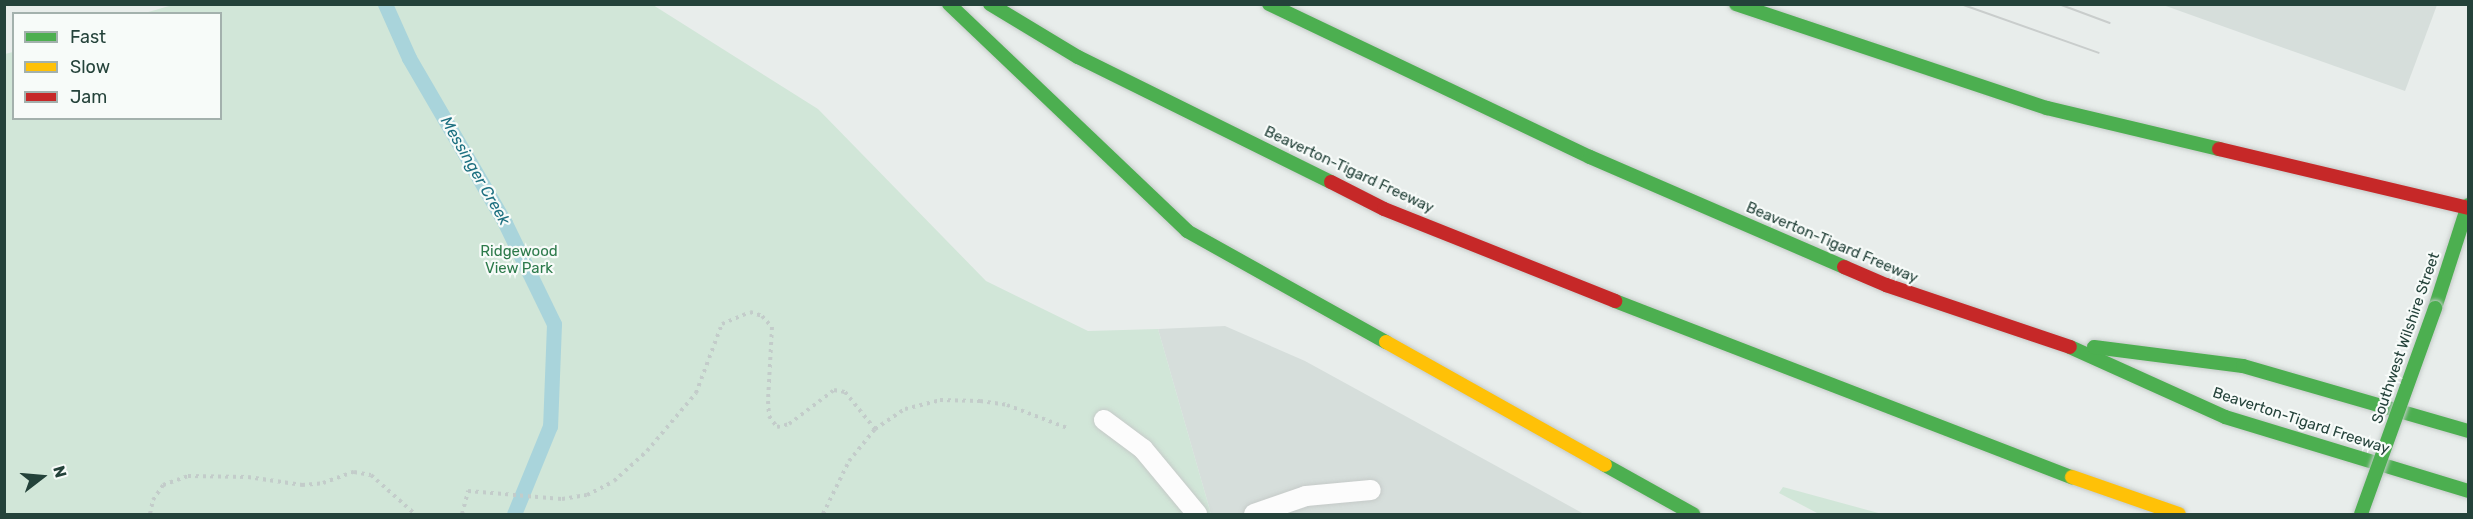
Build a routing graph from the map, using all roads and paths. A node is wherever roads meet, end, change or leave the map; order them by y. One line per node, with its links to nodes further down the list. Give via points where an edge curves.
1 (949, 4): 18 (main road, via 1187,231)
2 (990, 4): 19 (main road, Beaverton-Tigard Freeway, via 1078,57 1384,209 1813,379 2145,505)
3 (1269, 4): 6 (main road, Beaverton-Tigard Freeway, via 1590,157 1886,285)
4 (1736, 4): 5 (main road, via 2047,108)
5 (2468, 207): 20 (main road, Southwest Wilshire Street, bridge)
6 (2058, 342): 9 (main road, via 2243,366); 11 (main road, Beaverton-Tigard Freeway, via 2225,417)
7 (1104, 420): 8 (path, via 1065,429 1007,405 940,400 905,409); 16 (lane, via 1143,449)
8 (875, 429): 14 (path, via 845,392 834,390 789,423 777,427 769,416 768,401 772,327 762,316 750,312 722,324 696,393 655,443 614,482 587,495 541,497 481,489 468,491); 15 (path, via 836,483)
9 (2469, 431)
10 (1371, 490): 17 (lane, via 1306,496)
11 (2469, 490)
12 (150, 514): 13 (path, via 163,485 188,476 248,477 302,485 323,483 354,471 370,475)
13 (415, 514)
14 (462, 514)
15 (823, 514)
16 (1197, 514)
17 (1254, 514)
18 (1693, 514)
19 (2179, 514)
20 (2361, 514)

